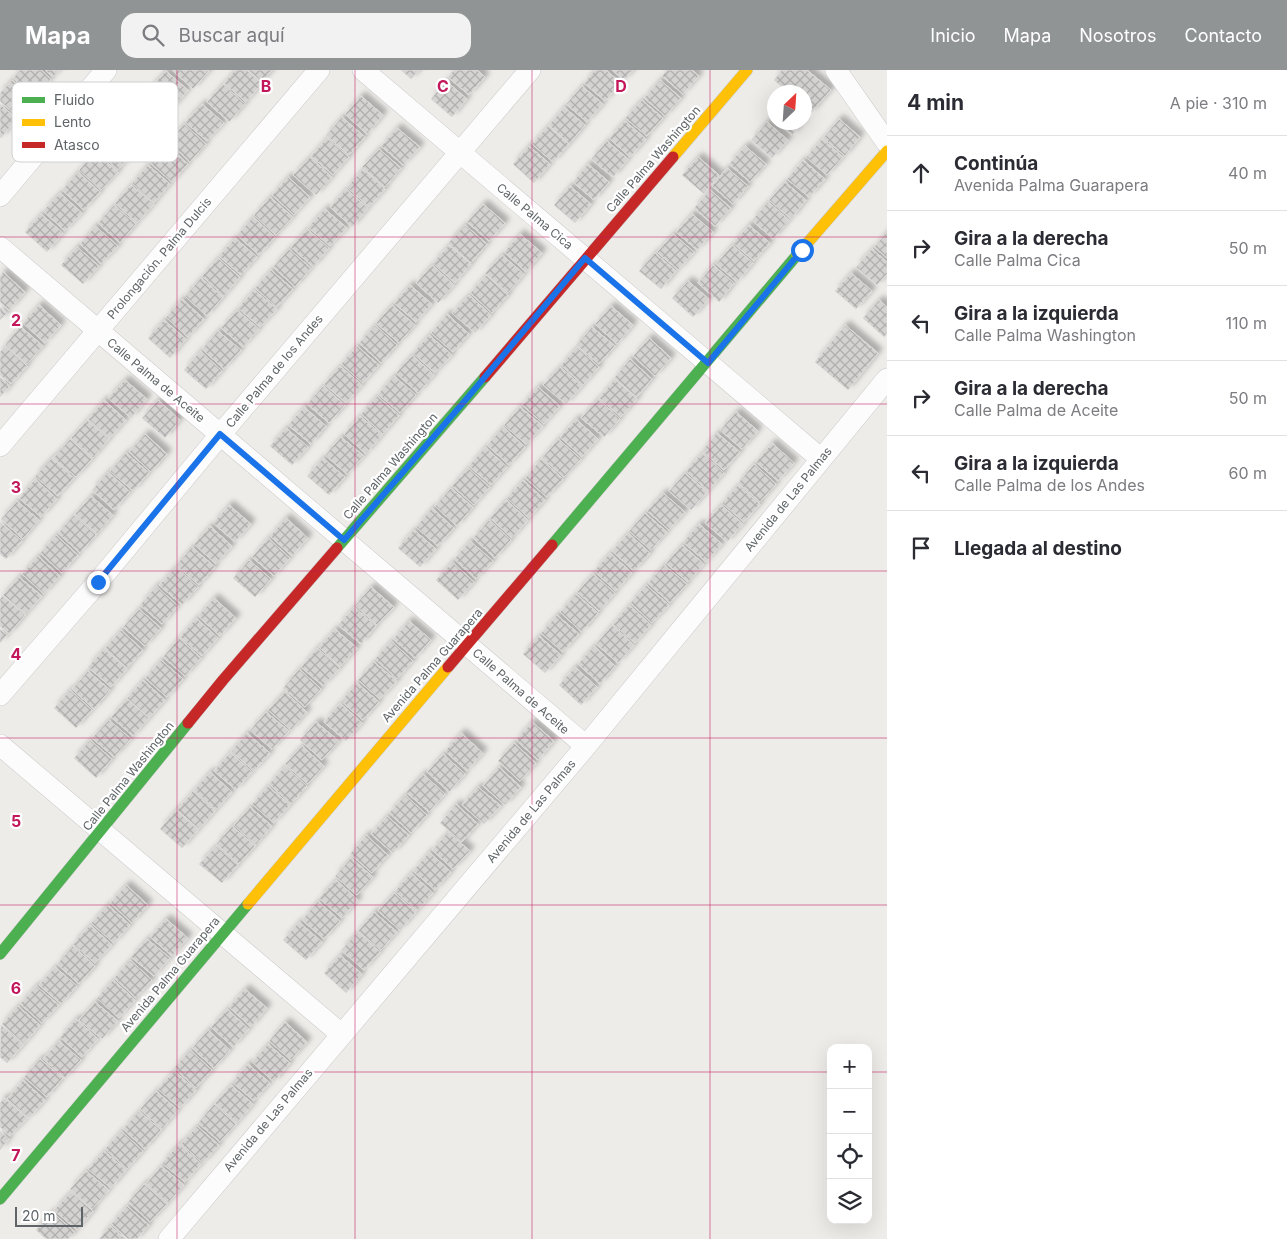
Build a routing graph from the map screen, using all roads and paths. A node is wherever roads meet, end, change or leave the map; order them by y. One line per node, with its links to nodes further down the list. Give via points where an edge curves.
1 (106, 70): 7 (street)
2 (319, 70): 15 (street, Prolongación. Palma Dulcis)
3 (363, 70): 10 (street, Calle Palma Cica)
4 (530, 70): 10 (street, Calle Palma de los Andes)
5 (747, 70): 14 (street, Calle Palma Washington)
6 (836, 70): 8 (street)
7 (96, 82)
8 (887, 143)
9 (887, 151): 16 (street, Avenida Palma Guarapera)
10 (460, 152): 14 (street, Calle Palma Cica); 18 (street, Calle Palma de los Andes)
11 (29, 162): 12 (street)
12 (0, 196)
13 (0, 247): 15 (street, Calle Palma de Aceite)
14 (585, 258): 16 (street, Calle Palma Cica); 21 (street, Calle Palma Washington)
15 (98, 330): 18 (street, Calle Palma de Aceite); 19 (street, Prolongación. Palma Dulcis)
16 (708, 363): 20 (street, Calle Palma Cica); 22 (street, Avenida Palma Guarapera)
17 (887, 379): 20 (street, Avenida de Las Palmas)
18 (220, 434): 21 (street, Calle Palma de Aceite); 23 (street, Calle Palma de los Andes)
19 (0, 446)
20 (821, 459): 25 (street, Avenida de Las Palmas)
21 (344, 540): 22 (street, Calle Palma de Aceite); 26 (street, Calle Palma Washington, via 223,680)
22 (468, 645): 25 (street, Calle Palma de Aceite); 27 (street, Avenida Palma Guarapera)
23 (0, 695)
24 (0, 745): 26 (street)
25 (586, 746): 29 (street, Avenida de Las Palmas)
26 (101, 830): 27 (street); 28 (street, Calle Palma Washington)
27 (223, 933): 29 (street); 30 (street, Avenida Palma Guarapera)
28 (0, 954)
29 (341, 1034): 31 (street, Avenida de Las Palmas)
30 (0, 1198)
31 (169, 1239)

